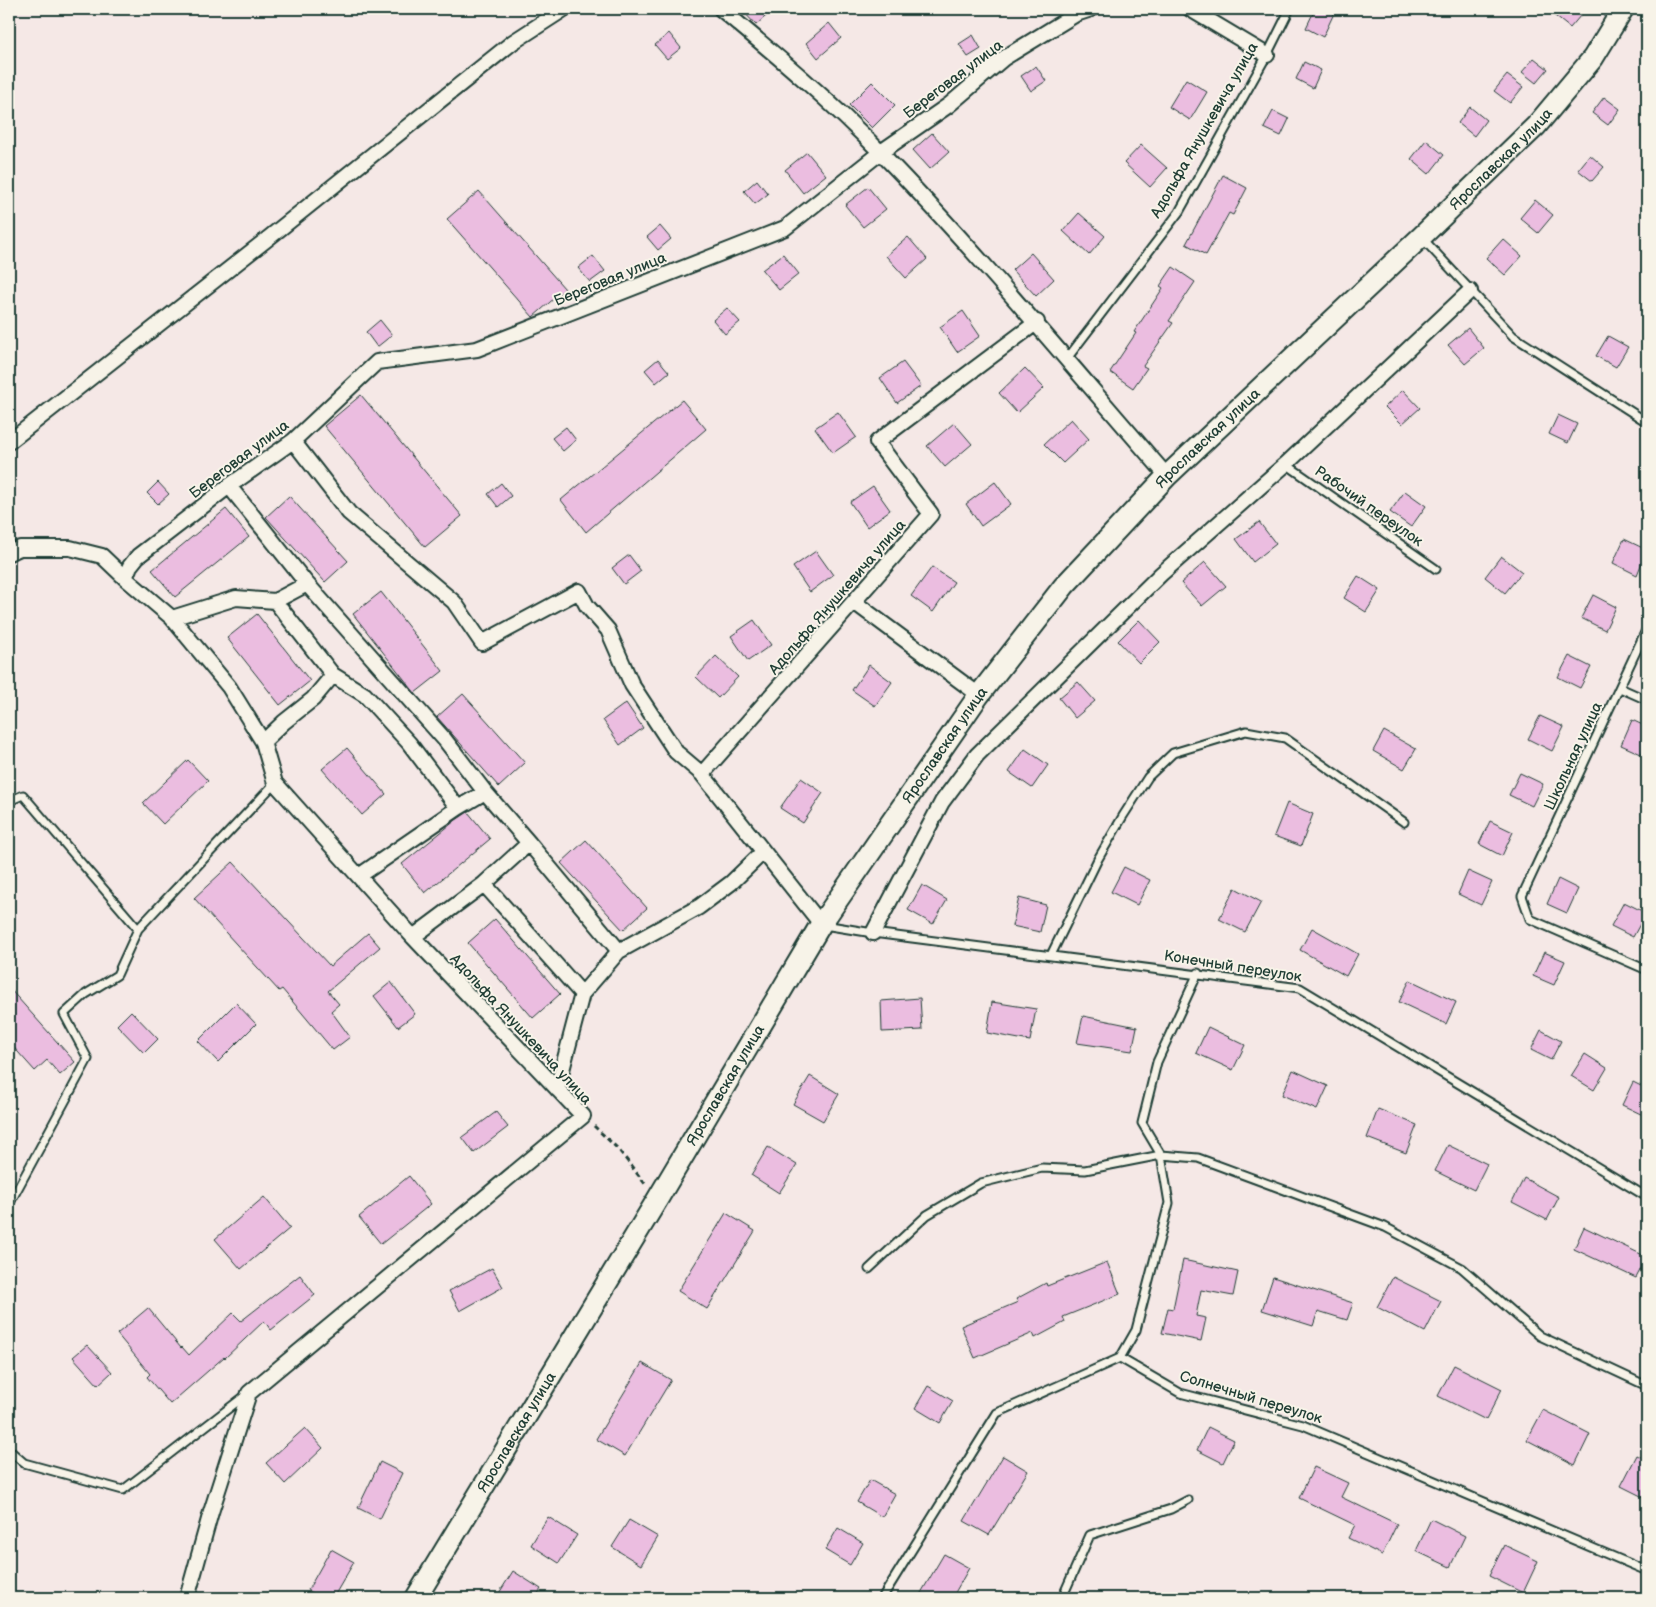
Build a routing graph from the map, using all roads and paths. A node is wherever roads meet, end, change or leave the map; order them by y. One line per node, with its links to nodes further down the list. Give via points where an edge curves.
1 (564, 9): 15 (street, via 513,42)
2 (721, 9): 8 (street, via 811,85)
3 (1091, 9): 8 (street, Береговая улица, via 1076,14 1004,58 949,104)
4 (1190, 9): 7 (street)
5 (1290, 9): 7 (lane, Адольфа Янушкевича улица)
6 (1623, 9): 9 (main road, Ярославская улица, via 1593,58 1536,126)
7 (1267, 55): 12 (lane, Адольфа Янушкевича улица, via 1179,212)
8 (881, 152): 11 (street); 14 (street, Береговая улица, via 785,228 477,349 377,362)
9 (1421, 237): 10 (lane); 17 (main road, Ярославская улица)
10 (1470, 291): 13 (lane, via 1513,336); 16 (street)
11 (1036, 322): 12 (street); 24 (street, Адольфа Янушкевича улица, via 877,442 931,514)
12 (1066, 360): 17 (street)
13 (1647, 422)
14 (293, 441): 18 (street, Береговая улица); 32 (street, via 349,513 454,602 482,643 579,591 587,606 608,630 632,685 676,752)
15 (9, 442)
16 (1286, 464): 20 (lane, Рабочий переулок); 44 (street, via 1161,574 977,755 942,802)
17 (1168, 476): 29 (main road, Ярославская улица, via 1064,586)
18 (229, 486): 21 (street, Береговая улица, via 138,556); 22 (street)
19 (9, 554): 21 (street, via 20,548 70,548 102,556)
20 (1436, 569)
21 (125, 578): 25 (street, Адольфа Янушкевича улица)
22 (307, 584): 23 (street); 34 (street, via 446,740)
23 (275, 601): 25 (street, via 236,598); 27 (street)
24 (854, 602): 29 (street); 32 (street, Адольфа Янушкевича улица)
25 (172, 618): 31 (street, Адольфа Янушкевича улица, via 229,687)
26 (1647, 628): 28 (lane, Школьная улица)
27 (333, 675): 31 (street, via 313,699); 36 (street, via 365,695 409,743)
28 (1620, 688): 30 (lane); 48 (lane, Школьная улица, via 1522,896 1530,919)
29 (979, 695): 42 (main road, Ярославская улица)
30 (1647, 700)
31 (262, 742): 33 (street, Адольфа Янушкевича улица)
32 (702, 774): 39 (street)
33 (275, 783): 40 (street, Адольфа Янушкевича улица); 43 (lane)
34 (485, 792): 36 (street); 38 (street)
35 (9, 801): 43 (lane, via 23,796)
36 (458, 808): 40 (street)
37 (1404, 822): 47 (lane, via 1285,738 1246,731 1173,753 1148,777 1123,816)
38 (529, 843): 41 (street); 46 (street)
39 (763, 852): 42 (street); 46 (street, via 731,883 699,907)
40 (359, 876): 45 (street, Адольфа Янушкевича улица)
41 (484, 884): 45 (street); 50 (street)
42 (821, 924): 44 (lane, Конечный переулок); 55 (main road, Ярославская улица)
43 (138, 929): 56 (lane, via 117,975 86,994 64,1014 88,1059)
44 (873, 933): 47 (lane, Конечный переулок)
45 (413, 936): 51 (street, Адольфа Янушкевича улица)
46 (619, 951): 50 (street)
47 (1051, 955): 49 (lane, Конечный переулок)
48 (1647, 970)
49 (1198, 973): 53 (lane, via 1157,1062 1142,1123); 54 (lane, Конечный переулок, via 1300,988)
50 (582, 994): 51 (street)
51 (558, 1090): 52 (street, Адольфа Янушкевича улица)
52 (583, 1116): 55 (path, via 618,1149); 60 (street, Адольфа Янушкевича улица)
53 (1161, 1155): 57 (lane, via 1085,1170 1042,1168 981,1183 927,1215); 58 (lane, via 1170,1203 1136,1330); 59 (lane, via 1198,1158 1385,1227 1462,1268 1540,1336)
54 (1647, 1197)
55 (657, 1200): 65 (main road, Ярославская улица)
56 (9, 1202)
57 (869, 1269)
58 (1120, 1358): 63 (lane, Солнечный переулок, via 1180,1393 1303,1425); 66 (lane, via 997,1413)
59 (1647, 1386)
60 (249, 1393): 61 (lane, via 123,1490 24,1463); 64 (street)
61 (9, 1450)
62 (1188, 1500): 67 (lane, via 1171,1509 1090,1535)
63 (1647, 1571)
64 (187, 1598)
65 (416, 1598)
66 (882, 1598)
67 (1062, 1598)

